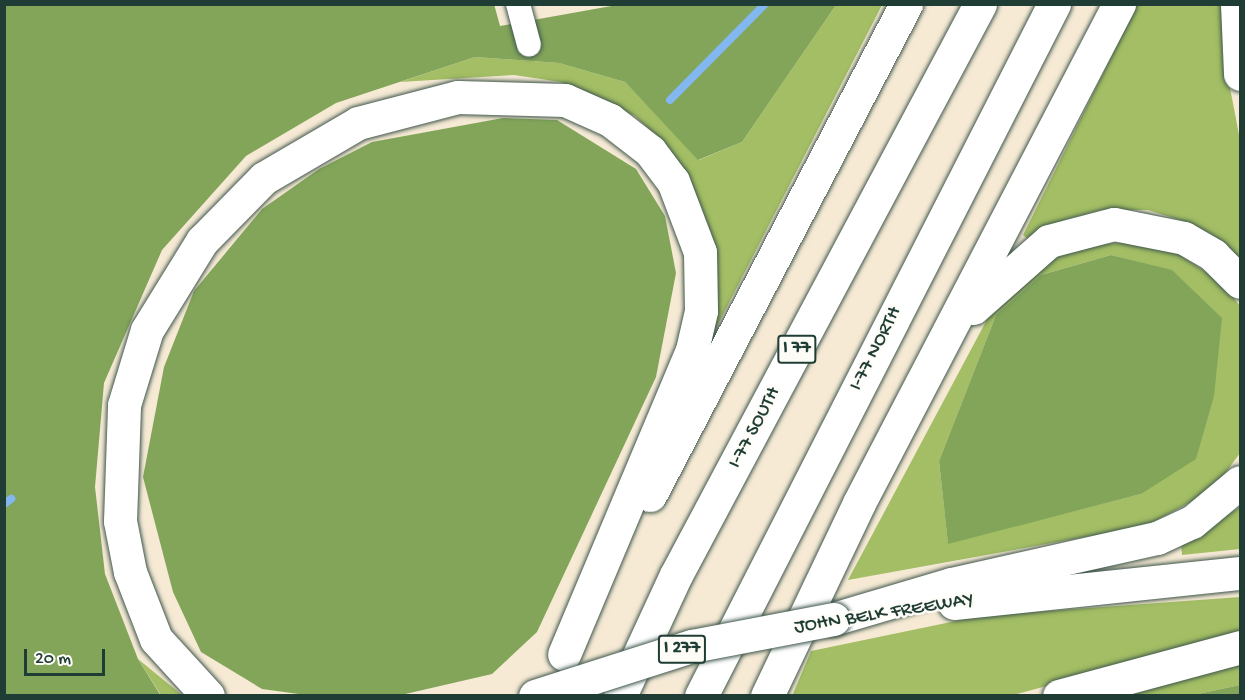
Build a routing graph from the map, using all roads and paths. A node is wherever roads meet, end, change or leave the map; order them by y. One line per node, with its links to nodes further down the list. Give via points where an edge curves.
1 (518, 4): 7 (street)
2 (906, 4): 15 (highway)
3 (980, 4): 19 (highway, I-77 SOUTH / I 77, via 676,575)
4 (1054, 4): 20 (highway, I-77 NORTH)
5 (1119, 4): 10 (highway)
6 (1237, 4): 8 (highway)
7 (529, 45)
8 (1240, 74)
9 (1240, 282): 10 (highway, via 1213,255 1184,238 1114,224 1080,229 1049,241 996,282)
10 (943, 344): 21 (highway)
11 (1240, 482): 13 (highway, via 1192,522 1157,538 962,582)
12 (1240, 573): 13 (highway, JOHN BELK FREEWAY / I 277, via 1035,592)
13 (833, 620): 17 (highway, JOHN BELK FREEWAY / I 277, bridge, via 692,646)
14 (1240, 647): 22 (highway)
15 (564, 654): 16 (highway, via 692,350 701,311 700,252 673,181 650,151 610,120 565,100 458,97 358,123 264,178 202,241 147,330 124,405 120,521 130,572 156,639); 18 (highway)
16 (208, 696)
17 (536, 696)
18 (544, 696)
19 (620, 696)
20 (701, 696)
21 (767, 696)
22 (1059, 696)

